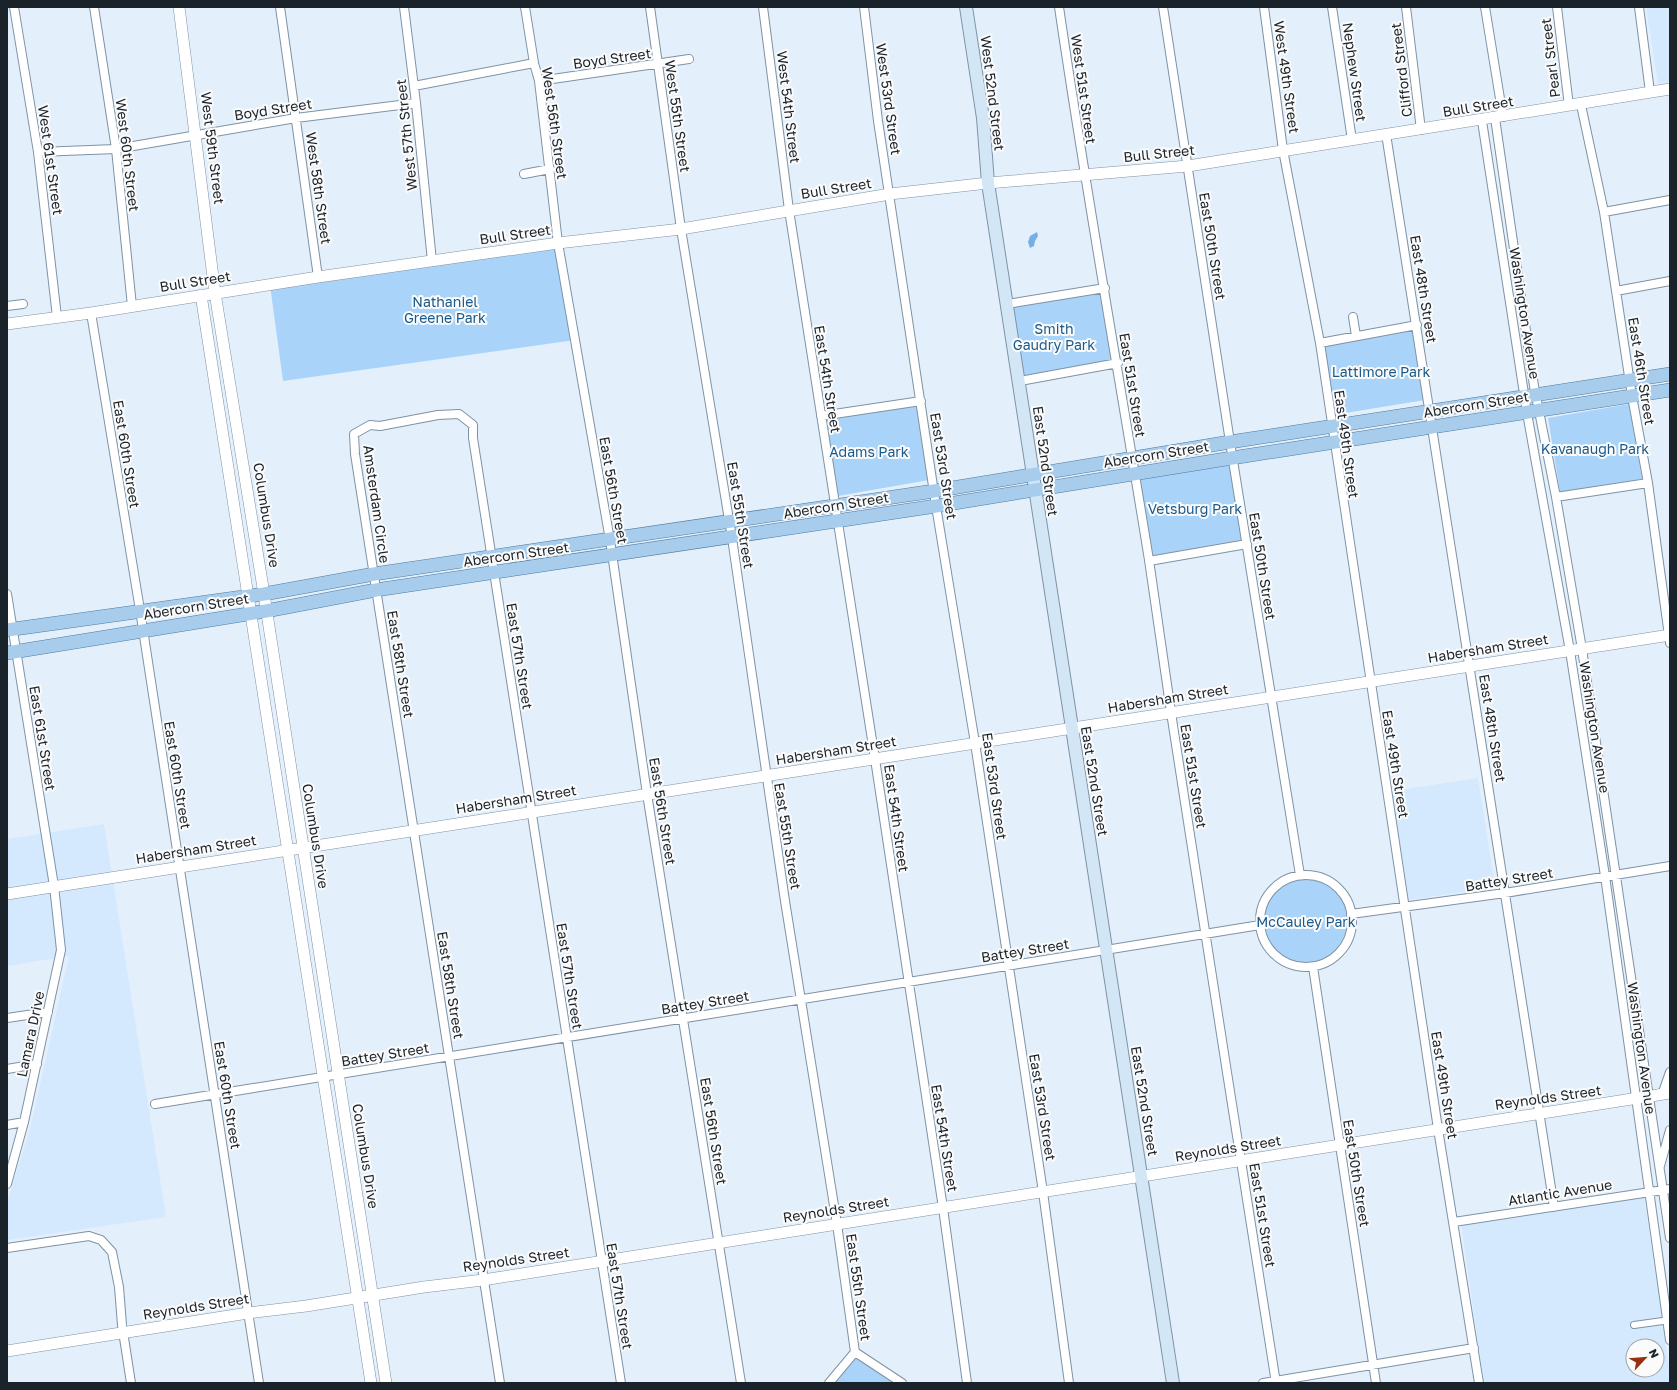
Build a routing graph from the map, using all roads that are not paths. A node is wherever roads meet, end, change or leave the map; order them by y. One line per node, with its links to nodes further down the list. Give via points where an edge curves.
1 (14, 7): 38 (street, West 61st Street)
2 (94, 7): 36 (street, West 60th Street)
3 (179, 7): 34 (street, West 59th Street)
4 (280, 7): 29 (street, West 58th Street)
5 (404, 7): 23 (street, West 57th Street)
6 (525, 7): 20 (street, West 56th Street)
7 (650, 7): 21 (street, West 55th Street)
8 (763, 7): 46 (street, West 54th Street)
9 (864, 7): 44 (street, West 53rd Street)
10 (966, 7): 43 (main road, West 52nd Street, via 983,118)
11 (1059, 7): 42 (street, West 51st Street)
12 (1163, 7): 39 (street, East 50th Street)
13 (1264, 7): 37 (street, West 49th Street)
14 (1332, 7): 35 (street, Nephew Street)
15 (1406, 7): 32 (street, Clifford Street)
16 (1485, 7): 30 (street, Washington Avenue)
17 (1557, 7): 28 (street, Pearl Street)
18 (1639, 7): 25 (street)
19 (689, 59): 21 (street, Boyd Street)
20 (534, 63): 22 (street, West 56th Street); 23 (street)
21 (657, 64): 22 (street, Boyd Street); 48 (street, West 55th Street)
22 (539, 81): 40 (street, West 56th Street)
23 (414, 86): 26 (street, West 57th Street)
24 (1670, 89): 25 (street, Bull Street)
25 (1650, 92): 27 (street, Bull Street)
26 (416, 103): 29 (street, Boyd Street); 50 (street, West 57th Street)
27 (1581, 104): 28 (street, Bull Street); 47 (street, East 46th Street)
28 (1569, 106): 30 (street, Bull Street)
29 (296, 118): 34 (street, Boyd Street); 51 (street, West 58th Street)
30 (1499, 118): 31 (street, Bull Street); 73 (street, Washington Avenue)
31 (1482, 121): 32 (street, Bull Street); 73 (street, Washington Avenue)
32 (1421, 130): 33 (street, Bull Street)
33 (1386, 134): 35 (street, Bull Street); 65 (street, East 48th Street)
34 (197, 135): 36 (street, Boyd Street); 55 (street, West 59th Street)
35 (1352, 140): 37 (street, Bull Street)
36 (116, 149): 38 (street, Boyd Street); 60 (street, West 60th Street)
37 (1283, 150): 39 (street, Bull Street); 67 (street, East 49th Street)
38 (38, 152): 62 (street, West 61st Street)
39 (1188, 166): 42 (street, Bull Street); 81 (street, East 50th Street)
40 (550, 169): 41 (street); 49 (street, West 56th Street)
41 (524, 174)
42 (1084, 174): 43 (street, Bull Street); 53 (street, East 51st Street)
43 (988, 183): 44 (street, Bull Street); 58 (main road, East 52nd Street)
44 (890, 194): 46 (street, Bull Street); 75 (street, East 53rd Street)
45 (1670, 200): 47 (street)
46 (789, 210): 48 (street, Bull Street); 78 (street, East 54th Street)
47 (1604, 212): 54 (street, East 46th Street)
48 (681, 229): 49 (street, Bull Street); 94 (street, East 55th Street)
49 (558, 243): 50 (street, Bull Street); 96 (street, East 56th Street)
50 (432, 261): 51 (street, Bull Street)
51 (318, 277): 55 (street, Bull Street)
52 (1670, 281): 54 (street)
53 (1105, 288): 58 (street); 68 (street, East 51st Street)
54 (1616, 291): 70 (street, East 46th Street)
55 (215, 293): 56 (street, Bull Street); 105 (street, Columbus Drive)
56 (201, 295): 60 (street, Bull Street); 106 (street, Columbus Drive)
57 (24, 304): 59 (street)
58 (1007, 304): 71 (main road, East 52nd Street)
59 (7, 306)
60 (132, 306): 61 (street, Bull Street)
61 (91, 313): 62 (street, Bull Street); 107 (street, East 60th Street)
62 (57, 317): 64 (street, Bull Street)
63 (1354, 318): 66 (street)
64 (7, 324)
65 (1417, 325): 66 (street); 76 (street, East 48th Street)
66 (1356, 336): 67 (street)
67 (1320, 343): 79 (street, East 49th Street)
68 (1118, 364): 71 (street); 83 (street, East 51st Street)
69 (1670, 374): 70 (main road, Abercorn Street)
70 (1629, 380): 73 (main road, Abercorn Street); 74 (street, East 46th Street)
71 (1020, 381): 85 (main road, East 52nd Street)
72 (1670, 390): 74 (main road, Abercorn Street)
73 (1530, 396): 76 (main road, Abercorn Street); 77 (street, Washington Avenue); 77 (street, Washington Avenue)
74 (1632, 396): 77 (main road, Abercorn Street); 87 (street, East 46th Street)
75 (921, 401): 78 (street); 89 (street, East 53rd Street)
76 (1430, 411): 79 (main road, Abercorn Street); 80 (street, East 48th Street)
77 (1533, 412): 80 (main road, Abercorn Street); 90 (street, Washington Avenue); 114 (street, Washington Avenue)
78 (821, 416): 91 (street, East 54th Street)
79 (1331, 427): 81 (main road, Abercorn Street); 82 (street, East 49th Street)
80 (1433, 427): 82 (main road, Abercorn Street); 116 (street, East 48th Street)
81 (1230, 442): 83 (main road, Abercorn Street); 84 (street, East 50th Street)
82 (1334, 442): 84 (main road, Abercorn Street); 117 (street, East 49th Street)
83 (1131, 458): 85 (main road, Abercorn Street); 86 (street, East 51st Street)
84 (1232, 458): 86 (main road, Abercorn Street); 97 (street, East 50th Street)
85 (1032, 474): 88 (main road, East 52nd Street); 89 (main road, Abercorn Street)
86 (1134, 474): 88 (main road, Abercorn Street); 100 (street, East 51st Street)
87 (1648, 483): 90 (street); 112 (street, East 46th Street)
88 (1035, 490): 92 (main road, Abercorn Street); 120 (main road, East 52nd Street)
89 (934, 491): 91 (main road, Abercorn Street); 92 (street, East 53rd Street)
90 (1556, 497): 113 (street, Washington Avenue)
91 (834, 505): 93 (street, East 54th Street); 94 (main road, Abercorn Street)
92 (936, 506): 93 (main road, Abercorn Street); 121 (street, East 53rd Street)
93 (837, 520): 95 (main road, Abercorn Street); 122 (street, East 54th Street)
94 (729, 522): 95 (street, East 55th Street); 96 (main road, Abercorn Street)
95 (732, 538): 98 (main road, Abercorn Street); 123 (street, East 55th Street)
96 (610, 540): 98 (street, East 56th Street); 99 (main road, Abercorn Street)
97 (1247, 544): 100 (street); 118 (street, East 50th Street)
98 (612, 556): 102 (main road, Abercorn Street); 124 (street, East 56th Street)
99 (492, 558): 101 (main road, Abercorn Street); 101 (street, Amsterdam Circle, via 473,424 459,414 438,415 380,426 370,425 354,434); 102 (street, Amsterdam Circle)
100 (1149, 561): 119 (street, East 51st Street)
101 (374, 574): 103 (street, Amsterdam Circle); 105 (main road, Abercorn Street)
102 (494, 574): 103 (main road, Abercorn Street); 125 (street, East 57th Street)
103 (376, 590): 108 (main road, Abercorn Street); 126 (street, East 58th Street)
104 (7, 594): 110 (street, East 61st Street)
105 (264, 594): 106 (main road, Abercorn Street); 108 (street, Columbus Drive)
106 (249, 596): 107 (main road, Abercorn Street); 109 (street, Columbus Drive)
107 (140, 610): 110 (main road, Abercorn Street); 111 (street, East 60th Street)
108 (266, 611): 109 (main road, Abercorn Street); 127 (street, Columbus Drive)
109 (252, 613): 111 (main road, Abercorn Street); 128 (street, Columbus Drive)
110 (10, 629): 115 (street, East 61st Street)
111 (142, 630): 115 (main road, Abercorn Street); 130 (street, East 60th Street)
112 (1670, 638): 113 (street, Habersham Street)
113 (1582, 649): 114 (street, Habersham Street); 131 (street, Washington Avenue)
114 (1570, 651): 116 (street, Habersham Street); 133 (street, Washington Avenue)
115 (11, 652): 134 (street, East 61st Street)
116 (1470, 666): 117 (street, Habersham Street); 135 (street, East 48th Street)
117 (1370, 682): 118 (street, Habersham Street); 137 (street, East 49th Street)
118 (1271, 697): 119 (street, Habersham Street); 132 (street, East 50th Street)
119 (1171, 713): 120 (street, Habersham Street); 140 (street, East 51st Street)
120 (1071, 728): 121 (street, Habersham Street); 141 (main road, East 52nd Street)
121 (975, 743): 122 (street, Habersham Street); 142 (street, East 53rd Street)
122 (875, 759): 123 (street, Habersham Street); 144 (street, East 54th Street)
123 (766, 776): 124 (street, Habersham Street); 145 (street, East 55th Street)
124 (647, 794): 125 (street, Habersham Street); 148 (street, East 56th Street)
125 (531, 812): 126 (street, Habersham Street); 149 (street, East 57th Street)
126 (414, 830): 127 (street, Habersham Street); 150 (street, East 58th Street)
127 (303, 847): 128 (street, Habersham Street); 154 (street, Columbus Drive)
128 (289, 849): 130 (street, Habersham Street); 155 (street, Columbus Drive)
129 (1670, 866): 131 (street, Battey Street)
130 (179, 867): 134 (street, Habersham Street); 156 (street, East 60th Street)
131 (1616, 874): 133 (street, Battey Street); 158 (street, Washington Avenue)
132 (1300, 875): 138 (street, via 1313,875 1334,884 1342,893); 139 (street, via 1280,883 1270,891 1261,912)
133 (1605, 876): 135 (street, Battey Street); 159 (street, Washington Avenue)
134 (54, 886): 136 (street, Habersham Street); 146 (street, Lamara Drive, via 61,950)
135 (1506, 893): 137 (street, Battey Street); 161 (street, East 48th Street)
136 (7, 894)
137 (1404, 907): 138 (street, Battey Street); 164 (street, East 49th Street)
138 (1351, 914): 143 (street, via 1352,926 1344,947 1325,963)
139 (1260, 925): 140 (street, Battey Street); 143 (street, via 1262,936 1276,956 1298,966)
140 (1206, 933): 141 (street, Battey Street); 167 (street, East 51st Street)
141 (1106, 950): 142 (street, Battey Street); 169 (main road, East 52nd Street)
142 (1008, 966): 144 (street, Battey Street); 172 (street, East 53rd Street)
143 (1312, 967): 166 (street, East 50th Street)
144 (907, 982): 145 (street, Battey Street); 175 (street, East 54th Street)
145 (800, 999): 148 (street, Battey Street); 177 (street, East 55th Street)
146 (48, 1012): 147 (street); 151 (street, Lamara Drive)
147 (7, 1018)
148 (682, 1018): 149 (street, Battey Street); 179 (street, East 56th Street)
149 (566, 1037): 150 (street, Battey Street); 181 (street, East 57th Street)
150 (450, 1056): 154 (street, Battey Street); 182 (street, East 58th Street)
151 (37, 1064): 152 (street); 162 (street, Lamara Drive)
152 (7, 1069)
153 (1670, 1072): 157 (street)
154 (337, 1074): 155 (street, Battey Street); 183 (street, Columbus Drive)
155 (324, 1077): 156 (street, Battey Street); 184 (street, Columbus Drive)
156 (214, 1094): 160 (street, Battey Street); 185 (street, East 60th Street)
157 (1666, 1094): 158 (street, Reynolds Street)
158 (1648, 1097): 159 (street, Reynolds Street); 168 (street, Washington Avenue)
159 (1636, 1100): 161 (street, Reynolds Street); 173 (street, Washington Avenue)
160 (155, 1104)
161 (1540, 1113): 164 (street, Reynolds Street); 174 (street, East 48th Street)
162 (24, 1122): 163 (street); 170 (street, Lamara Drive)
163 (7, 1125)
164 (1438, 1129): 166 (street, Reynolds Street); 176 (street, East 49th Street)
165 (1670, 1130): 168 (street)
166 (1340, 1145): 167 (street, Reynolds Street); 193 (street, East 50th Street)
167 (1241, 1161): 169 (street, Reynolds Street); 194 (street, East 51st Street)
168 (1660, 1169): 171 (street, Washington Avenue)
169 (1141, 1176): 172 (street, Reynolds Street); 206 (main road, East 52nd Street)
170 (7, 1184)
171 (1666, 1189): 173 (street, Atlantic Avenue); 178 (street, Washington Avenue)
172 (1043, 1192): 175 (street, Reynolds Street); 205 (street, East 53rd Street)
173 (1649, 1192): 174 (street, Atlantic Avenue); 186 (street, Washington Avenue)
174 (1554, 1207): 176 (street, Atlantic Avenue)
175 (943, 1208): 177 (street, Reynolds Street); 204 (street, East 54th Street)
176 (1454, 1222): 190 (street, East 49th Street)
177 (837, 1224): 179 (street, Reynolds Street); 192 (street, East 55th Street)
178 (1670, 1238)
179 (719, 1242): 181 (street, Reynolds Street); 201 (street, East 56th Street)
180 (7, 1248): 188 (street, via 89,1236 101,1240 112,1252)
181 (602, 1262): 182 (street, Reynolds Street); 200 (street, East 57th Street)
182 (483, 1280): 183 (street, Reynolds Street); 199 (street, East 58th Street)
183 (373, 1295): 184 (street, Reynolds Street); 198 (street, Columbus Drive)
184 (357, 1298): 185 (street, Reynolds Street); 197 (street, Columbus Drive)
185 (248, 1313): 188 (street, Reynolds Street); 196 (street, East 60th Street)
186 (1668, 1320): 187 (street); 189 (street, Washington Avenue)
187 (1634, 1325)
188 (124, 1332): 191 (street, Reynolds Street); 195 (street)
189 (1670, 1340)
190 (1474, 1348): 193 (street); 209 (street, East 49th Street)
191 (7, 1351)
192 (855, 1352): 202 (street); 203 (street)
193 (1373, 1366): 194 (street); 208 (street, East 50th Street)
194 (1276, 1382): 207 (street)
195 (131, 1383)
196 (259, 1383)
197 (371, 1383)
198 (386, 1383)
199 (500, 1383)
200 (621, 1383)
201 (741, 1383)
202 (829, 1383)
203 (902, 1383)
204 (967, 1383)
205 (1070, 1383)
206 (1173, 1383)
207 (1263, 1383)
208 (1376, 1383)
209 (1479, 1383)

